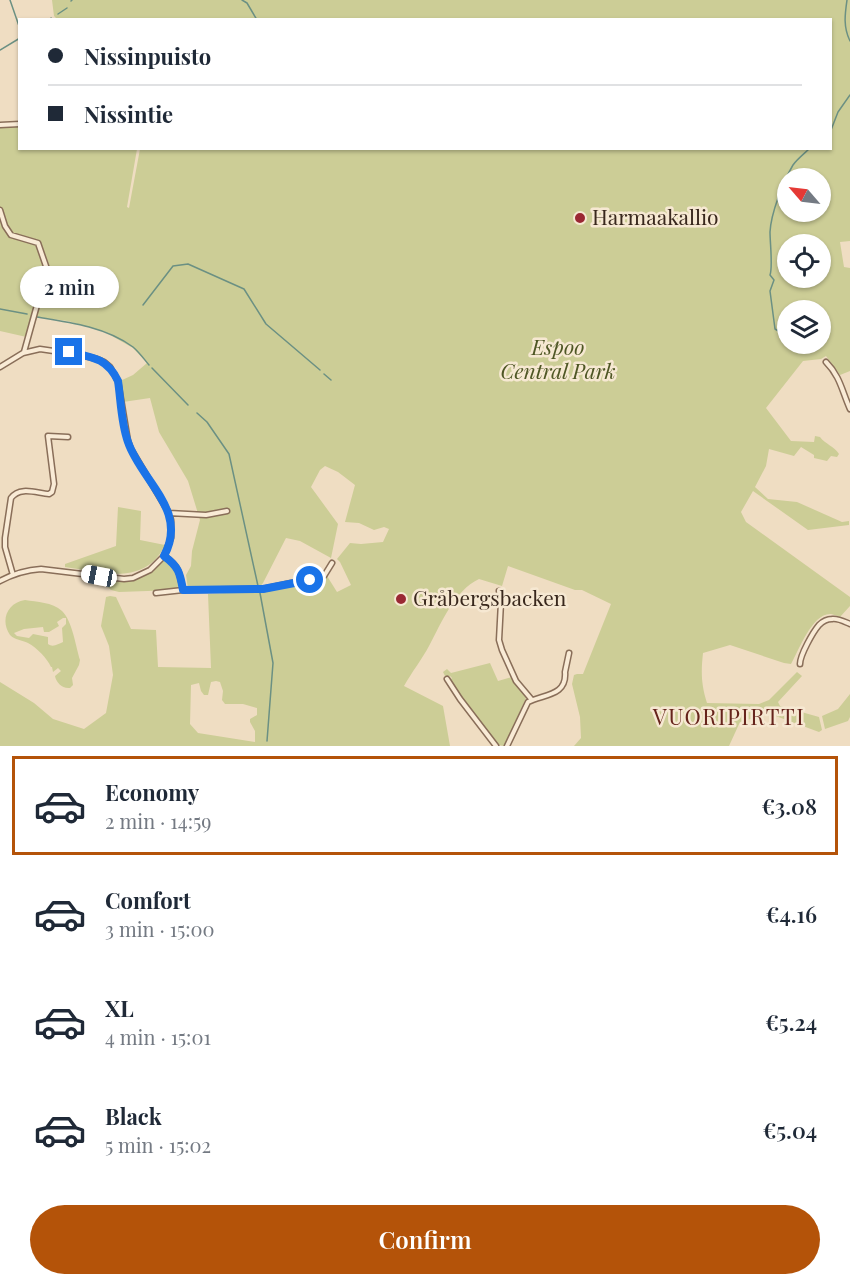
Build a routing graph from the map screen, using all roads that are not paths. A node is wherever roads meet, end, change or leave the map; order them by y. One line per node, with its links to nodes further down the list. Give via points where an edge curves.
1 (18, 124): 2 (street)
2 (0, 125)
3 (0, 210): 4 (street, via 11,235 38,243 47,269)
4 (23, 353): 6 (street); 10 (street, via 40,349 69,352 97,359 110,367 118,381 128,443)
5 (826, 362): 7 (street, via 839,379)
6 (0, 367)
7 (850, 409)
8 (68, 436): 13 (street, via 48,436 52,492 22,490 11,498 5,547)
9 (226, 511): 10 (street, via 206,515)
10 (169, 513): 11 (street, via 172,530)
11 (164, 556): 13 (street, via 150,570 133,578 41,569); 15 (street, via 179,570)
12 (332, 563): 15 (street, via 324,576 263,589)
13 (13, 574): 14 (street)
14 (0, 581)
15 (183, 590): 17 (street)
16 (499, 591): 22 (street, via 502,650 516,681)
17 (156, 593)
18 (850, 624): 20 (street, via 837,619 823,622)
19 (568, 653): 22 (street, via 562,688)
20 (800, 664)
21 (447, 679): 23 (street)
22 (532, 700): 24 (street, via 525,706)
23 (496, 746)
24 (507, 746)

